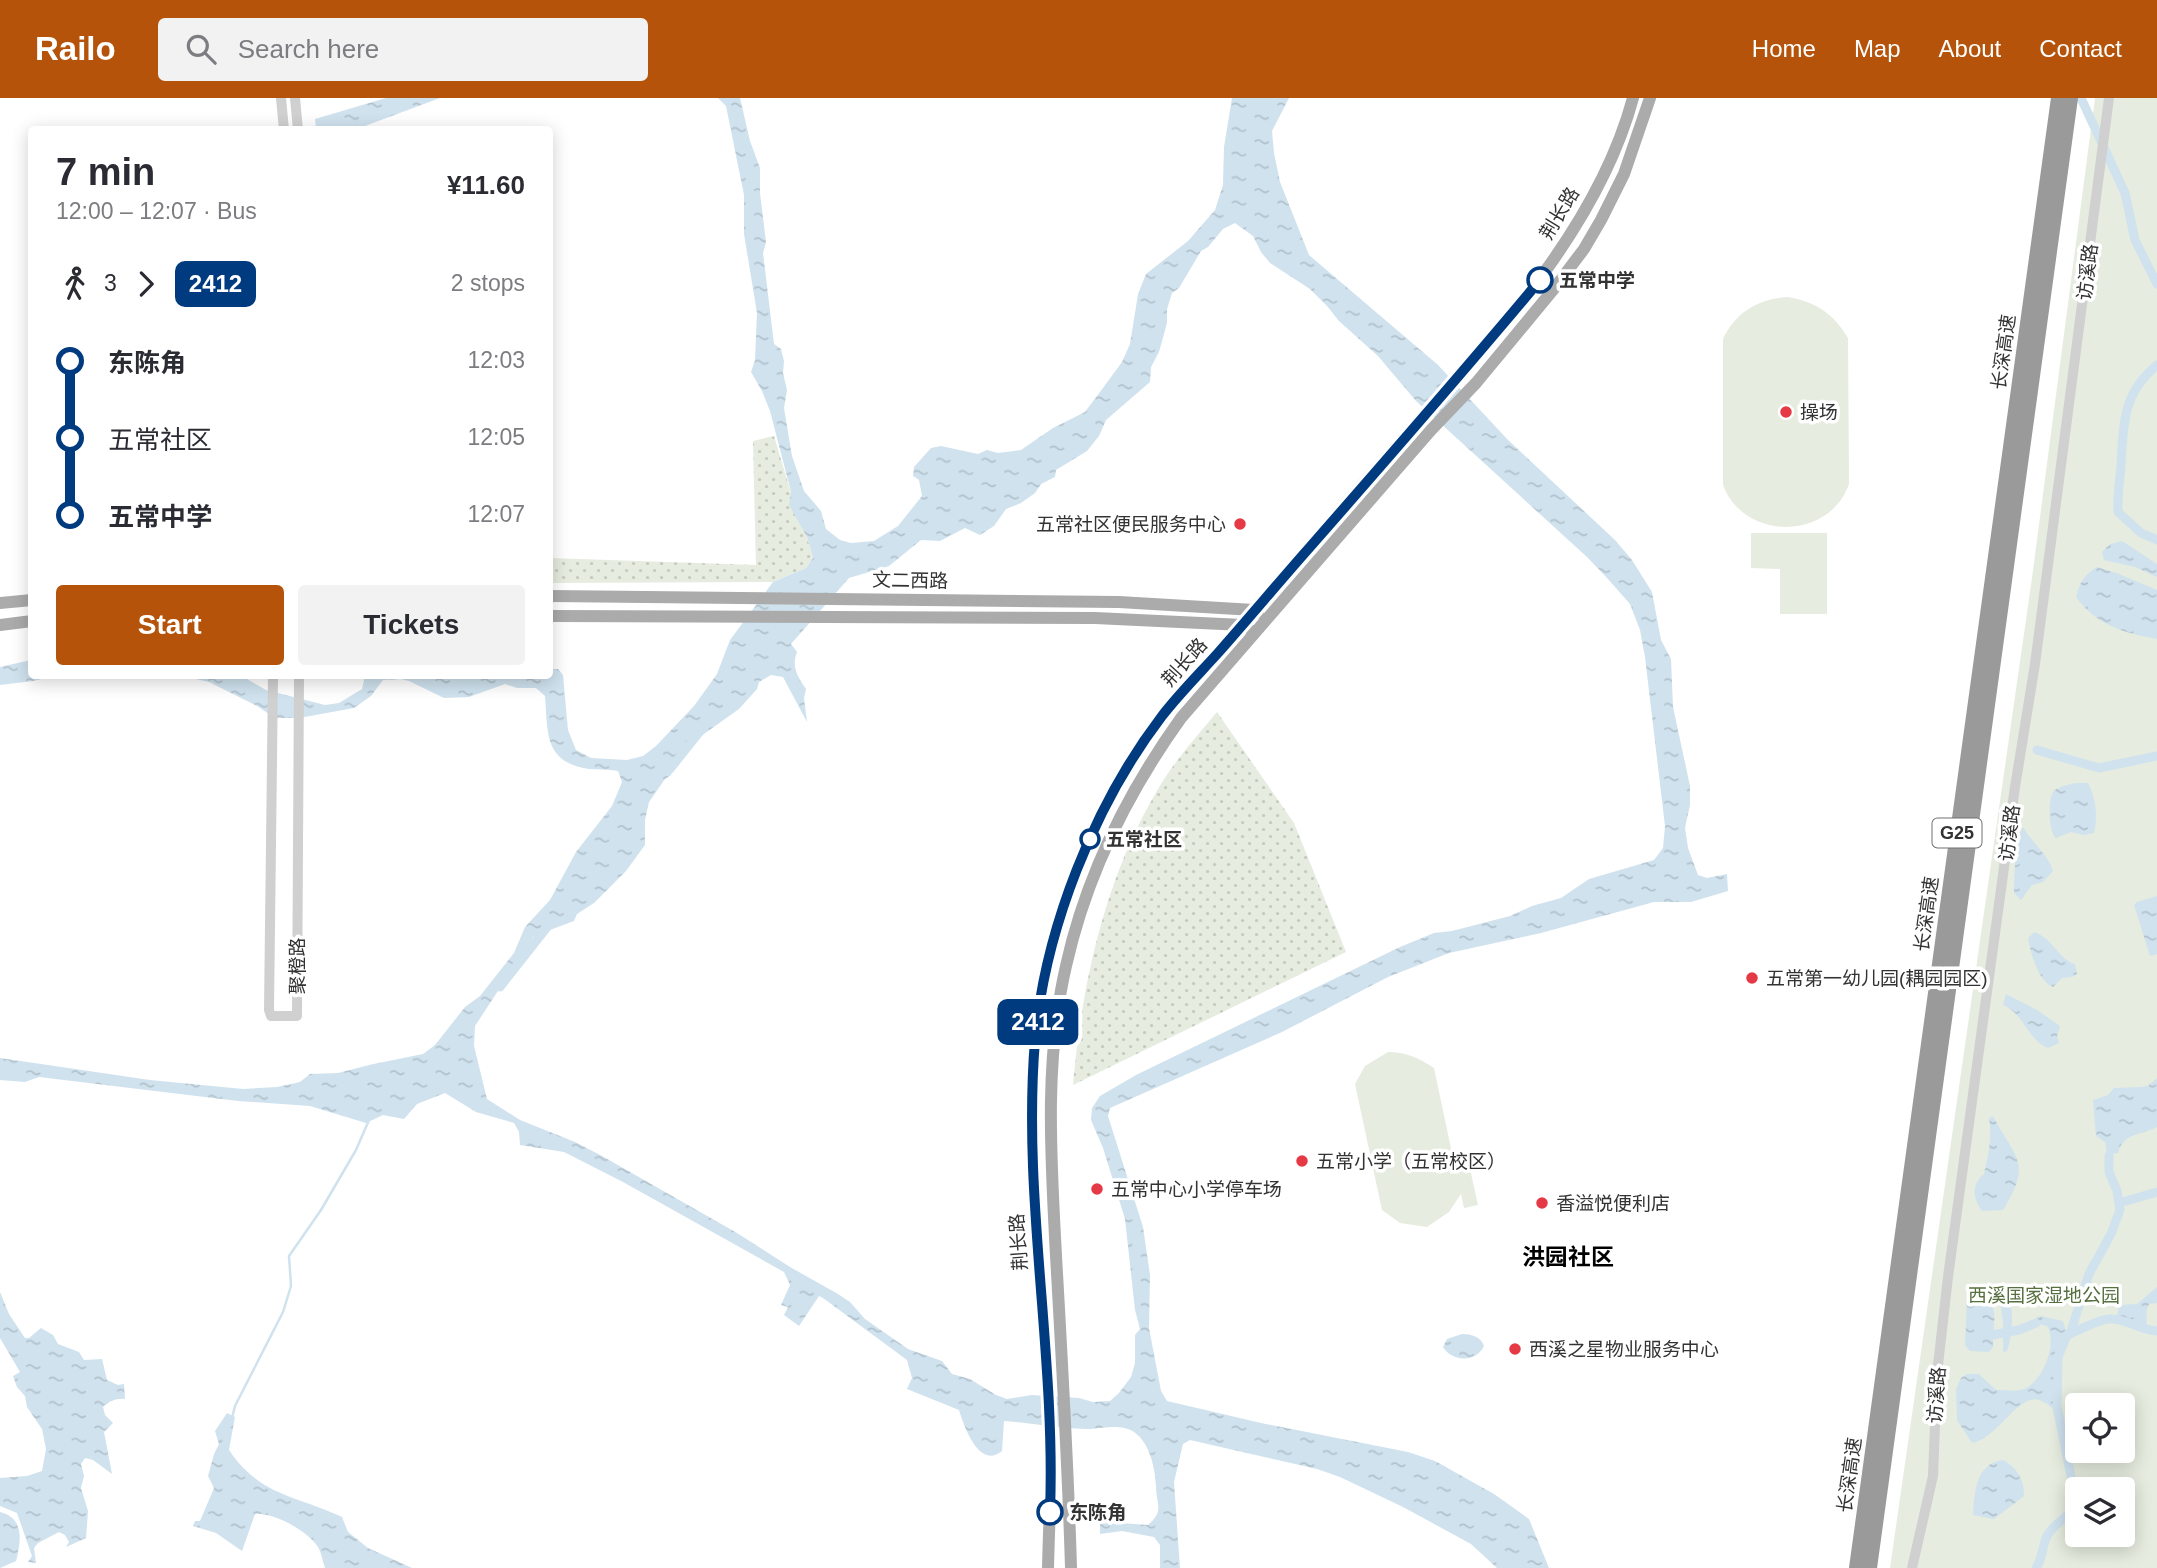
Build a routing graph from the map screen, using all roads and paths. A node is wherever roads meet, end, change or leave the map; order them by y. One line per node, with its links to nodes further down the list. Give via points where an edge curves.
1 (281, 98): 8 (street)
2 (295, 98): 9 (street)
3 (1633, 98): 13 (main road, 荆长路, via 1586,209 1540,280)
4 (1650, 98): 15 (main road, 荆长路, via 1624,174 1584,249 1476,383)
5 (2058, 98): 24 (highway, 长深高速 / G25)
6 (2071, 98): 25 (highway, 长深高速 / G25)
7 (2109, 98): 26 (street, 访溪路, via 1948,1278 1937,1374 1933,1476)
8 (284, 126)
9 (298, 126)
10 (553, 596): 13 (main road, 文二西路, via 1119,602)
11 (28, 600): 12 (main road)
12 (0, 603)
13 (1254, 610): 15 (main road); 18 (main road, 荆长路)
14 (553, 616): 18 (main road, 文二西路, via 1095,618)
15 (1266, 620): 19 (main road, 荆长路)
16 (28, 622): 17 (main road)
17 (0, 625)
18 (1243, 625): 19 (main road); 22 (main road, 荆长路, via 1163,715 1101,812 1047,964 1036,1035 1032,1111 1050,1431)
19 (1255, 634): 23 (main road, 荆长路, via 1181,718 1120,815 1066,966 1054,1037 1051,1124)
20 (272, 679): 21 (street, 聚橙路, via 269,1010 271,1016 293,1017 297,1016)
21 (299, 679)
22 (1048, 1568)
23 (1070, 1568)
24 (1856, 1568)
25 (1870, 1568)
26 (1912, 1568)

